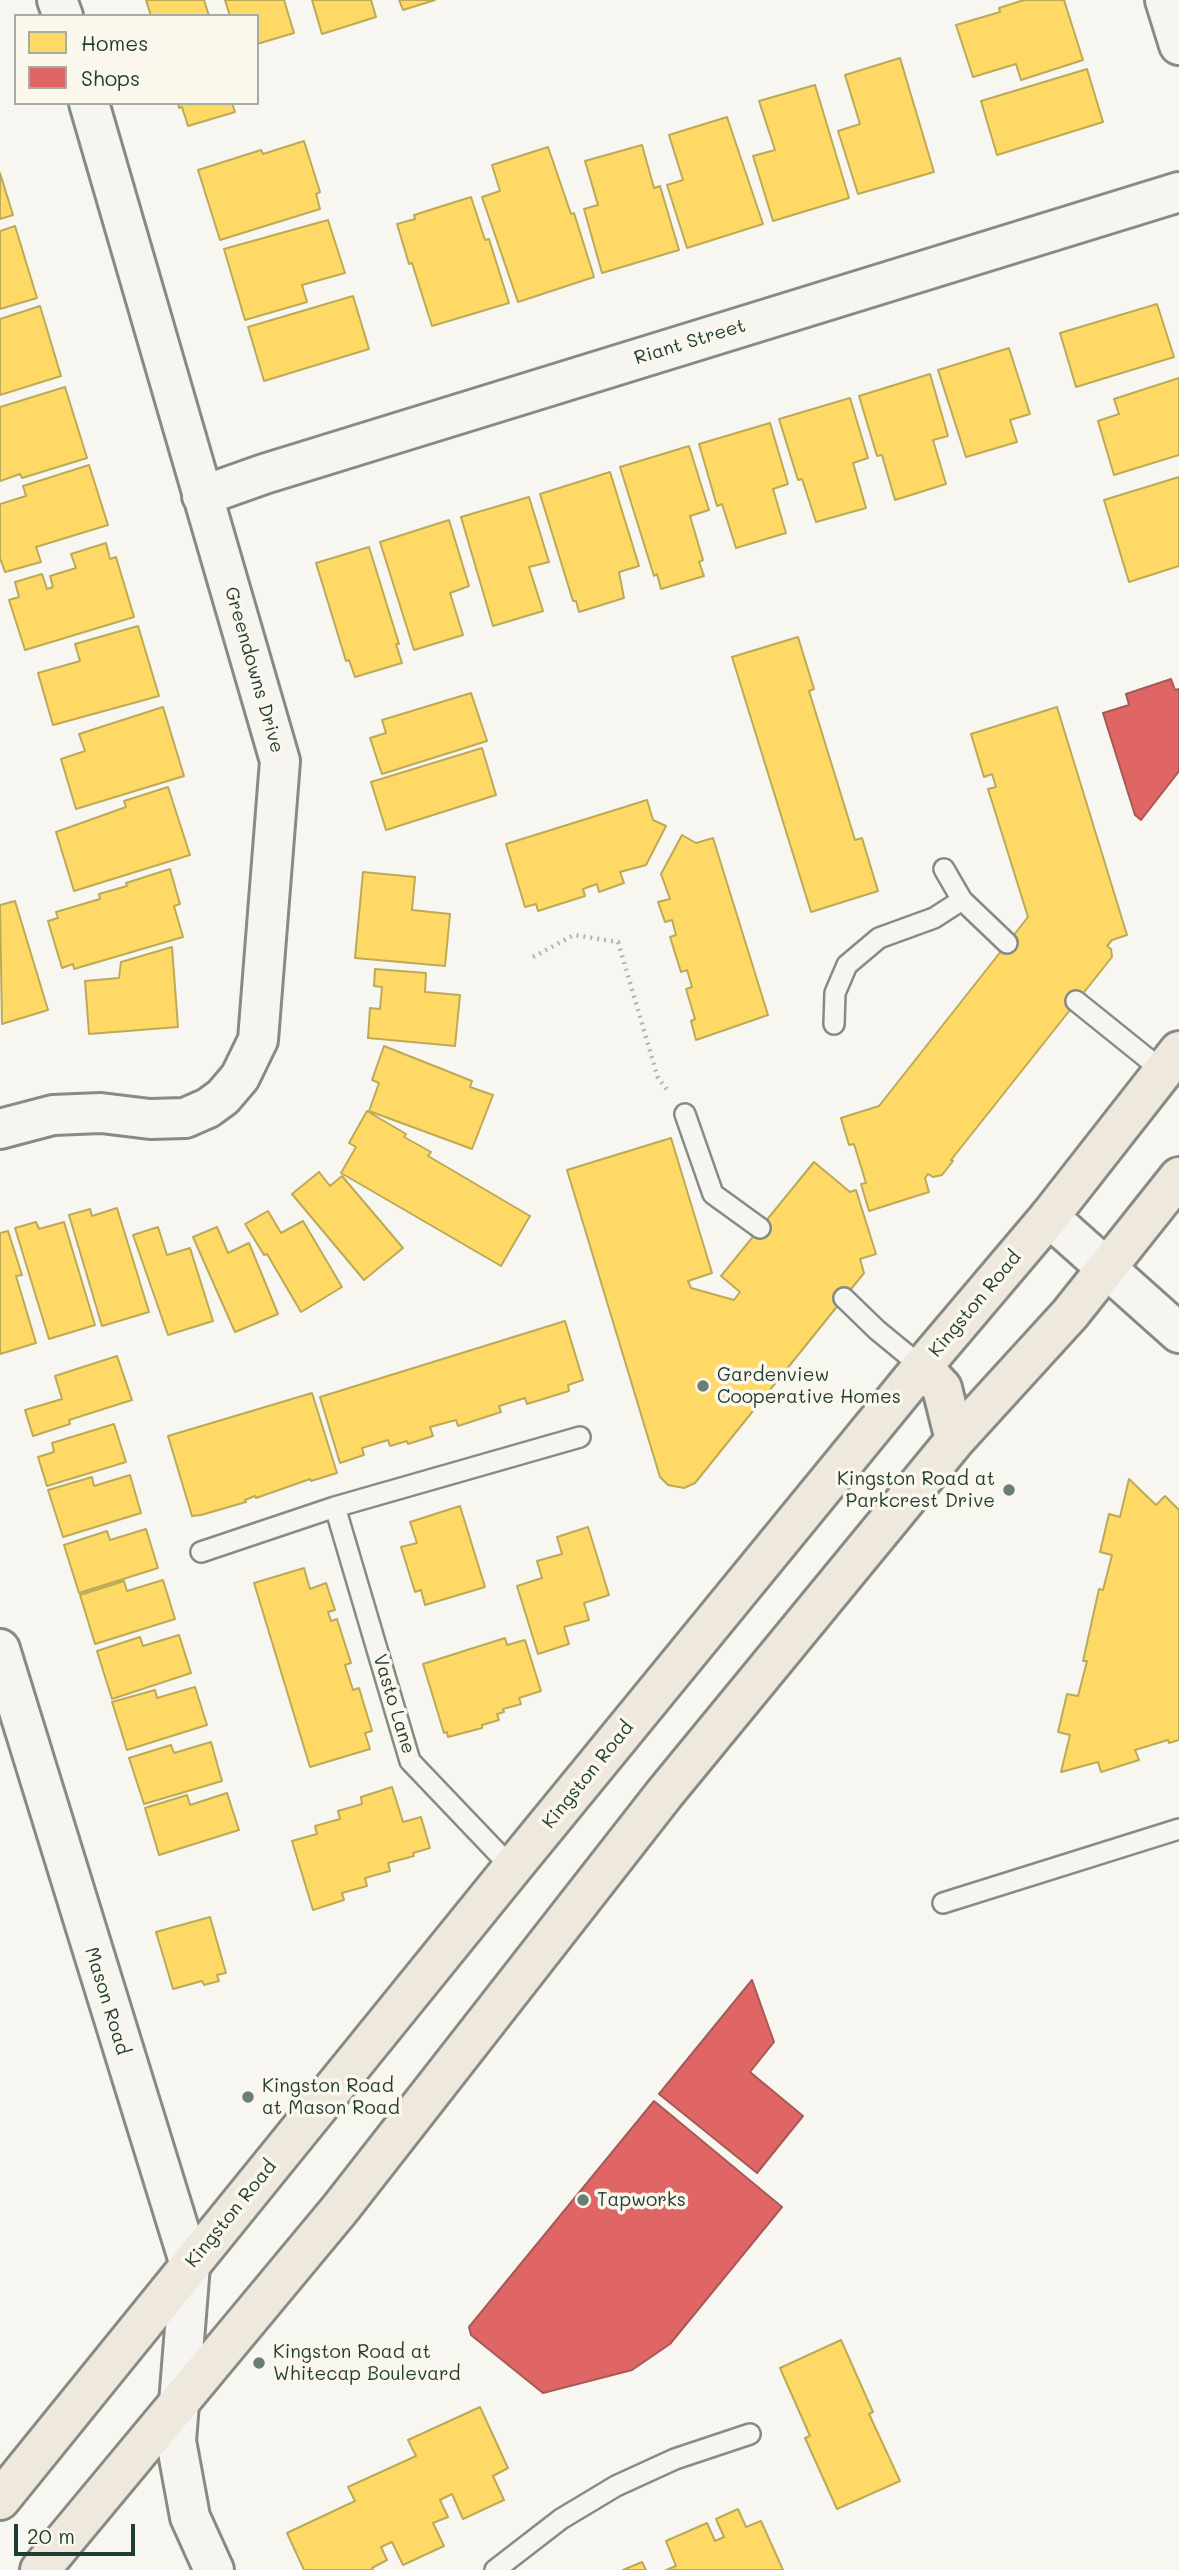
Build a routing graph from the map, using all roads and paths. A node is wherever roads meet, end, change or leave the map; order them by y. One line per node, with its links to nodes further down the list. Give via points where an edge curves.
1 (1165, 0): 2 (street)
2 (1179, 45)
3 (90, 105): 5 (street, Greendowns Drive)
4 (1179, 191): 5 (street, Riant Street)
5 (202, 496): 14 (street, Greendowns Drive, via 281,761 258,1040 240,1077 223,1097 185,1118 53,1115)
6 (944, 869): 7 (lane)
7 (962, 900): 8 (lane); 11 (lane, via 934,918 879,938 847,965 835,993)
8 (1007, 943)
9 (533, 957): 13 (path, via 574,935 618,942 658,1078)
10 (1076, 1001): 12 (lane)
11 (834, 1024)
12 (1171, 1061): 16 (main road, Kingston Road)
13 (685, 1114): 17 (lane, via 713,1194)
14 (0, 1129)
15 (1179, 1177): 18 (main road)
16 (1049, 1217): 18 (street); 21 (main road, Kingston Road)
17 (760, 1228)
18 (1105, 1269): 20 (street); 23 (main road)
19 (844, 1298): 21 (lane)
20 (1179, 1333)
21 (922, 1367): 23 (main road, via 942,1388); 28 (main road, Kingston Road)
22 (580, 1437): 24 (lane)
23 (955, 1440): 31 (main road, via 665,1793 340,2209)
24 (335, 1507): 25 (lane); 28 (lane, Vasto Lane, via 410,1761)
25 (201, 1552)
26 (0, 1649): 30 (street, Mason Road)
27 (1179, 1829): 29 (lane)
28 (512, 1868): 30 (main road, Kingston Road)
29 (943, 1903)
30 (190, 2265): 31 (street, Mason Road); 33 (main road, Kingston Road)
31 (178, 2403): 34 (main road); 35 (street, Mason Road, via 176,2441 190,2517)
32 (750, 2434): 36 (lane, via 682,2456 624,2482 561,2519)
33 (0, 2500)
34 (40, 2570)
35 (214, 2570)
36 (495, 2570)

